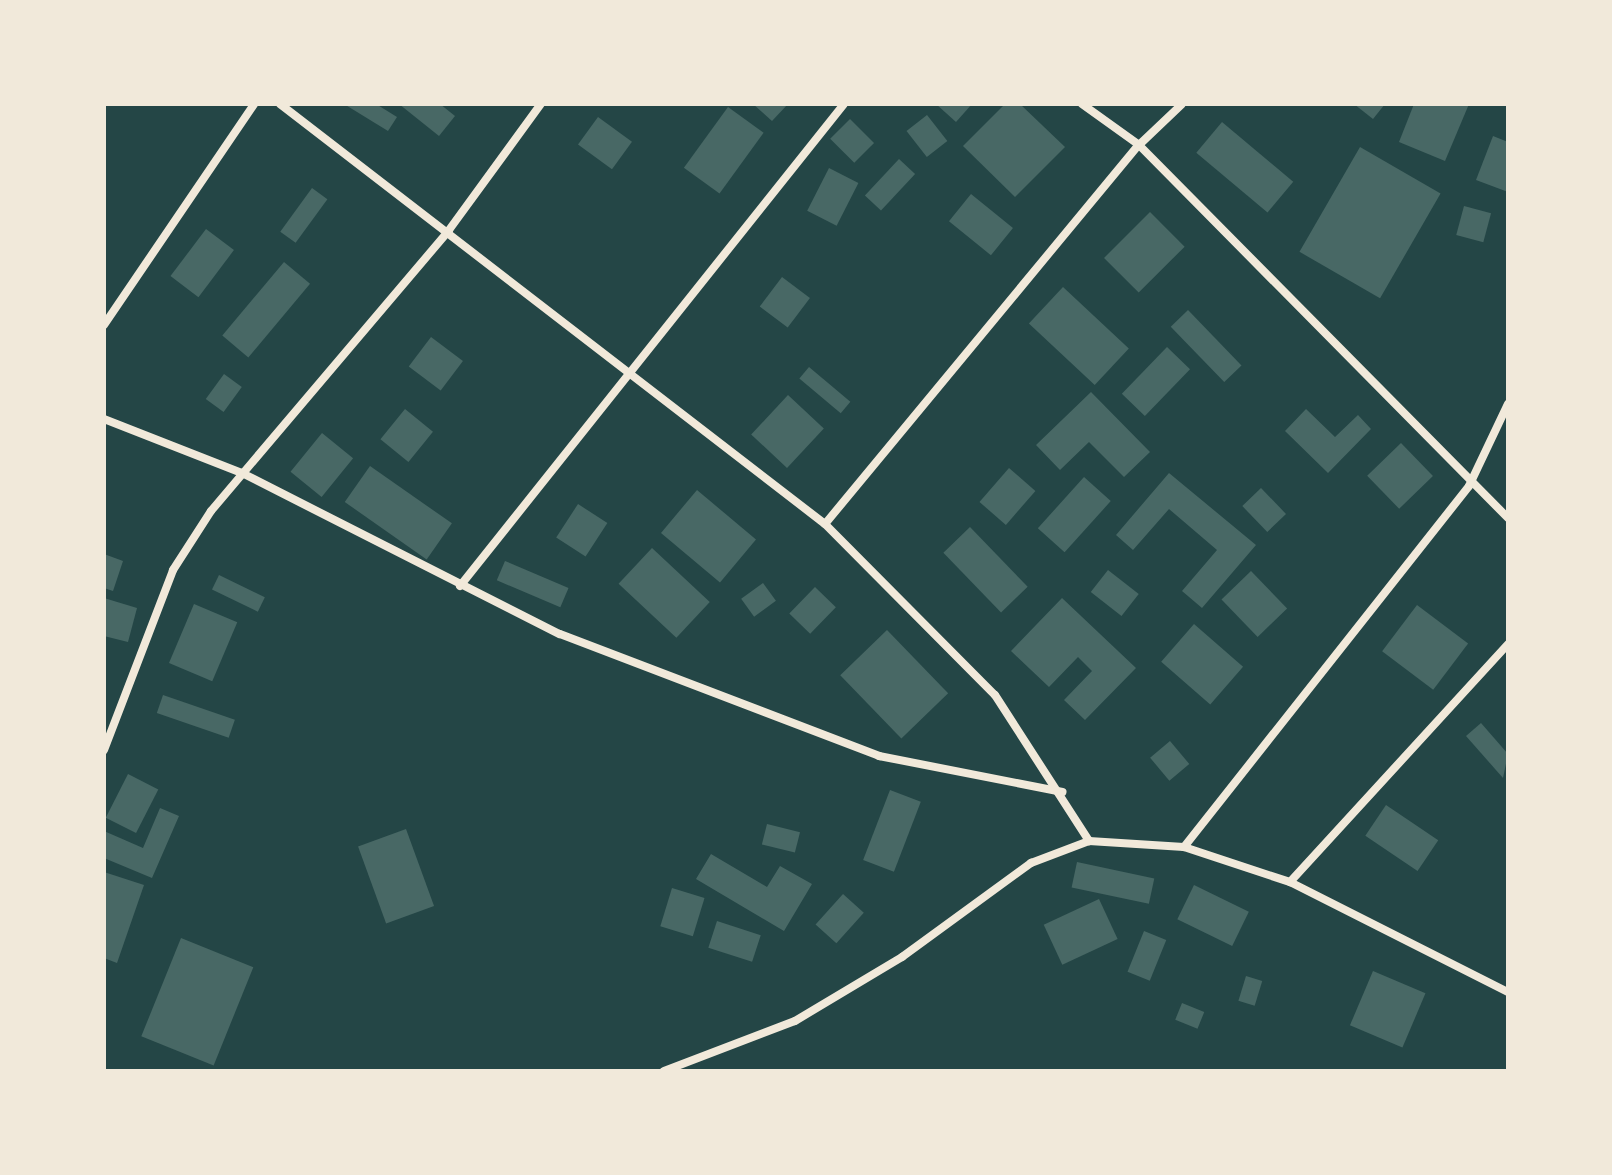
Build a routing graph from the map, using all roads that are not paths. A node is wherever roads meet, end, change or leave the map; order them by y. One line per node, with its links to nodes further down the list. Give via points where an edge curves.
1 (254, 104): 9 (street)
2 (280, 104): 8 (street)
3 (541, 104): 8 (street)
4 (844, 104): 10 (street)
5 (1082, 104): 7 (street)
6 (1182, 104): 7 (street)
7 (1139, 145): 14 (street); 16 (street)
8 (449, 230): 10 (street); 13 (street)
9 (104, 325)
10 (628, 372): 16 (street); 17 (street)
11 (1508, 404): 14 (street)
12 (104, 419): 13 (street)
13 (242, 473): 17 (street); 19 (street, via 173,570)
14 (1469, 486): 15 (street); 22 (street)
15 (1508, 518)
16 (825, 524): 20 (street, via 995,695)
17 (460, 586): 20 (street, via 560,634 879,756)
18 (1508, 644): 23 (street)
19 (104, 750)
20 (1063, 793): 21 (street)
21 (1089, 841): 22 (street); 25 (street, via 1031,863 902,957 795,1021)
22 (1184, 847): 23 (street)
23 (1290, 882): 24 (street)
24 (1508, 992)
25 (664, 1071)

